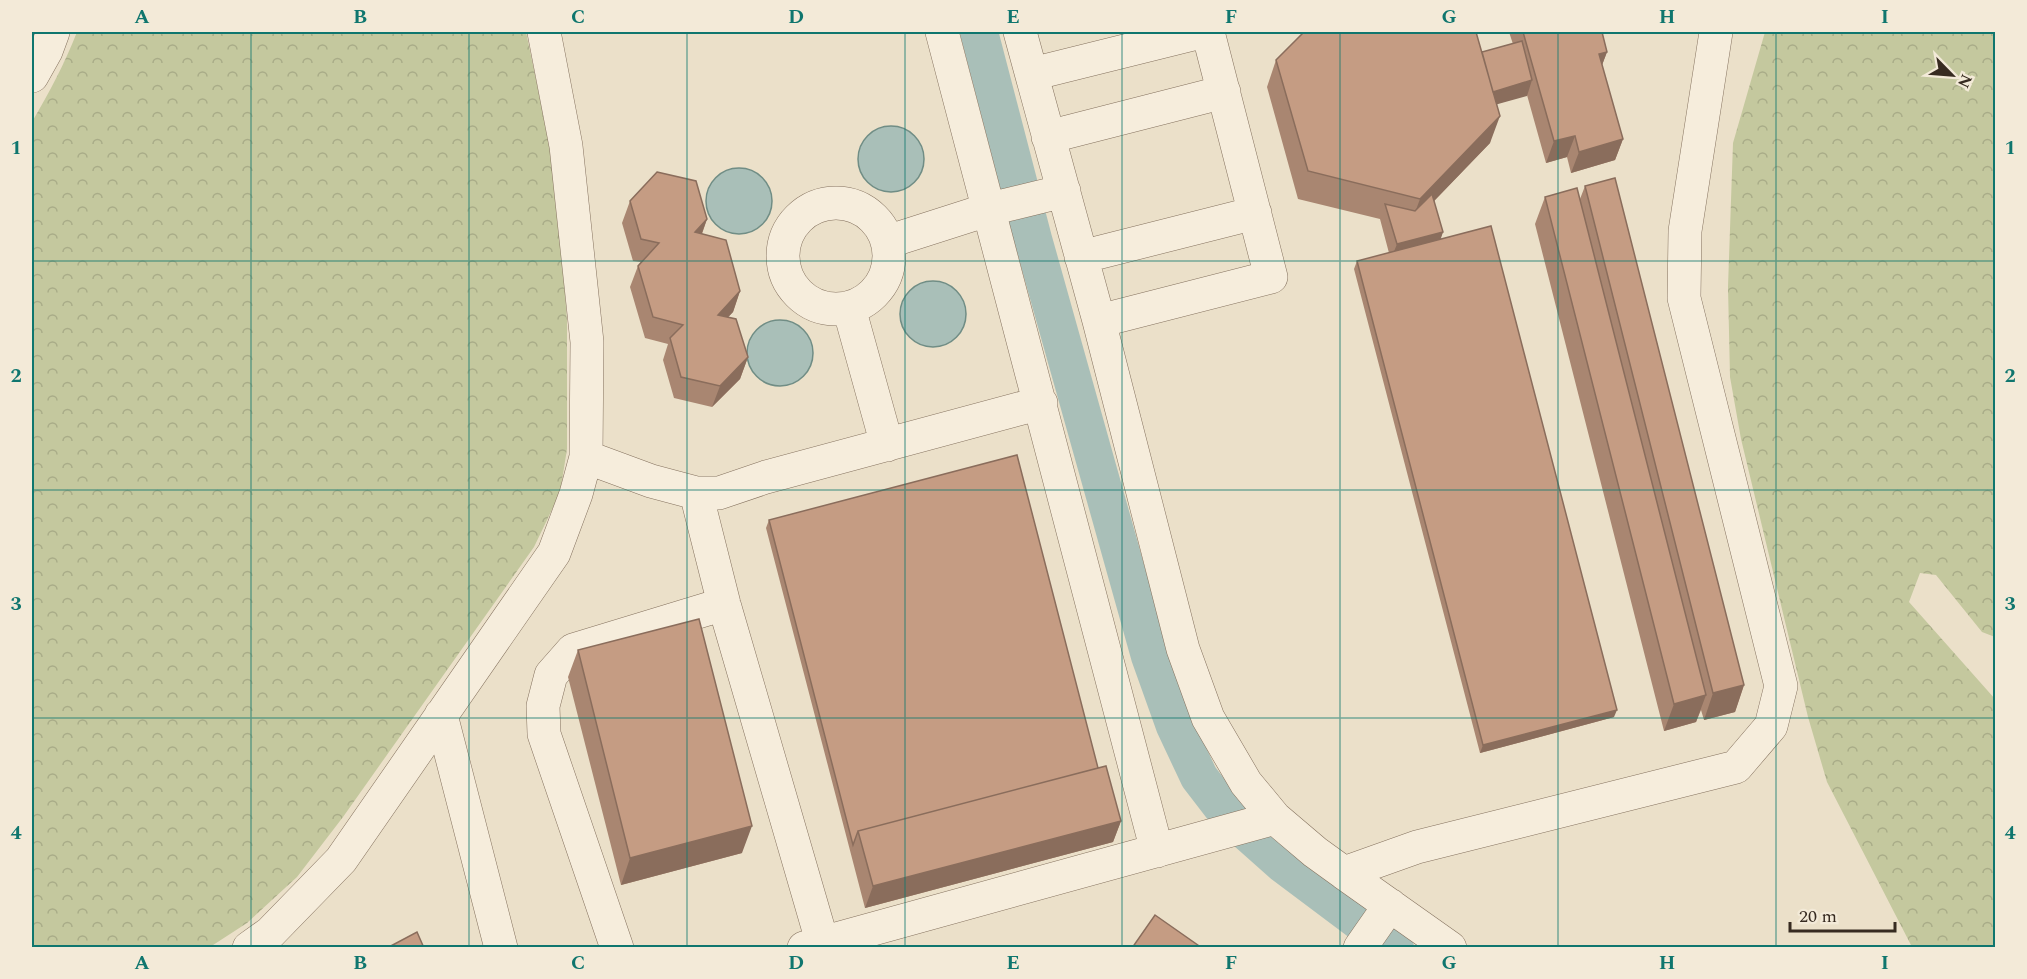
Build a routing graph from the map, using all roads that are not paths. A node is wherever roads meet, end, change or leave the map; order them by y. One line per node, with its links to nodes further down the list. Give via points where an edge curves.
1 (53, 32): 9 (street)
2 (544, 32): 21 (street, via 566,146 587,342)
3 (942, 32): 13 (street)
4 (1020, 32): 8 (street)
5 (1201, 32): 8 (street)
6 (1208, 32): 10 (street)
7 (1716, 32): 27 (street, via 1685,231 1684,298 1781,686 1771,726 1736,767 1418,847)
8 (1032, 74): 11 (street)
9 (32, 76)
10 (1224, 92): 11 (street); 14 (street)
11 (1048, 137): 12 (street)
12 (1053, 194): 13 (street); 16 (street)
13 (1000, 206): 15 (street); 19 (street)
14 (1255, 213): 16 (street); 18 (street, via 1271,277)
15 (887, 242): 17 (street, via 889,259 877,290); 17 (street, via 881,227 869,214 839,202 807,211 790,229 782,253 790,285 816,306)
16 (1081, 257): 18 (street)
17 (849, 308): 20 (street)
18 (1099, 321): 25 (street, via 1183,649 1208,718 1246,783)
19 (1041, 403): 20 (street); 26 (street)
20 (887, 445): 22 (street, via 719,493)
21 (586, 457): 22 (street); 24 (street, via 554,553)
22 (696, 494): 23 (street)
23 (724, 604): 29 (street); 32 (street, via 573,650 551,675 543,706 544,734)
24 (441, 715): 30 (street, via 341,860 270,933); 31 (street)
25 (1275, 818): 26 (street); 27 (street)
26 (1157, 851): 29 (street)
27 (1344, 873): 28 (street)
28 (1390, 905): 33 (street); 34 (street)
29 (817, 946)
30 (249, 948)
31 (501, 948)
32 (617, 948)
33 (1360, 948)
34 (1450, 948)

